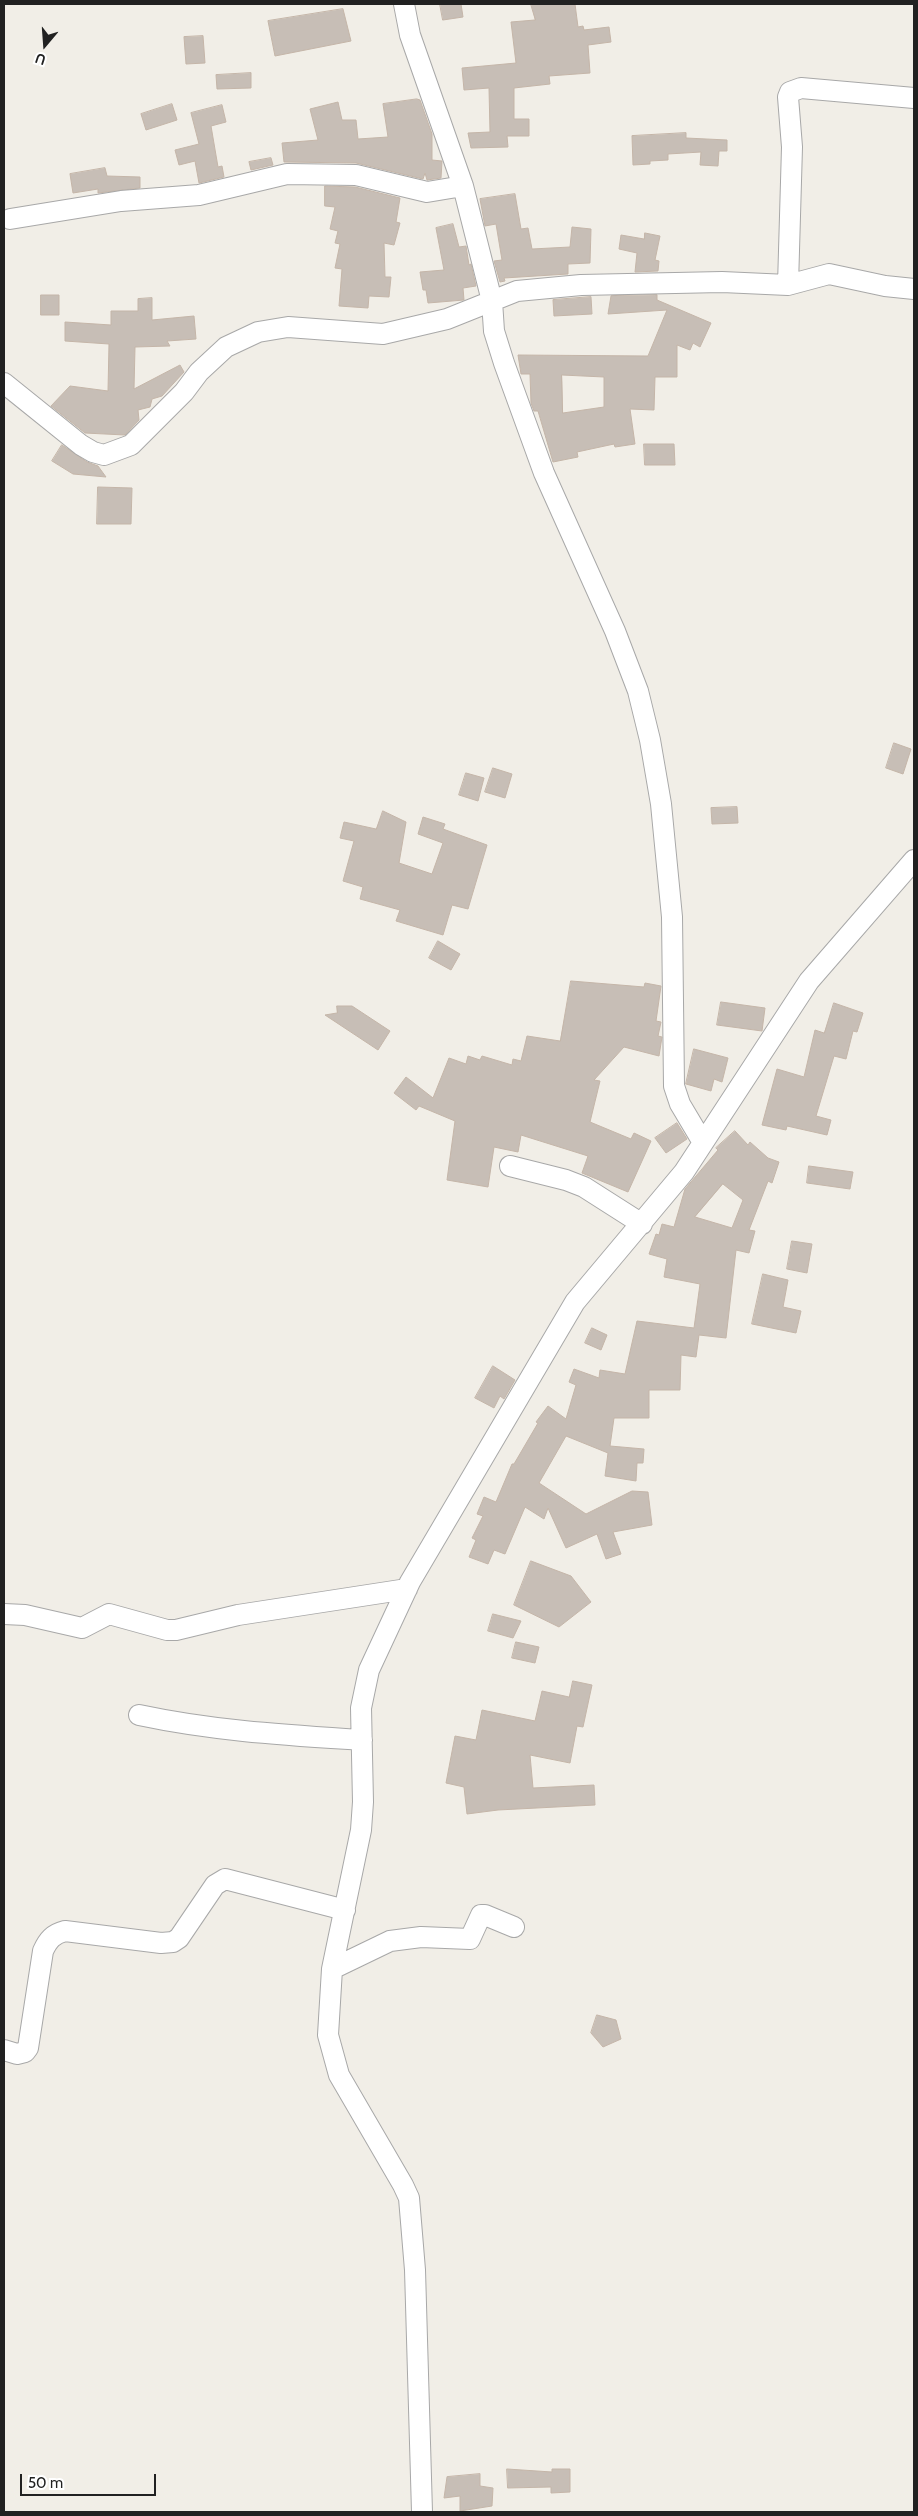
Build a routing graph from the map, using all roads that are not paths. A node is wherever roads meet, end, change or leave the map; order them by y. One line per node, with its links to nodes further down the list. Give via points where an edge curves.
1 (404, 4): 3 (street, via 410,35)
2 (914, 98): 5 (street, via 801,88 790,92 792,148)
3 (463, 186): 4 (street, via 427,192 356,175 287,174 199,195 121,202); 7 (street)
4 (10, 220)
5 (788, 286): 6 (street, via 829,274); 7 (street, via 722,282 581,285 517,291)
6 (914, 289)
7 (492, 301): 8 (street, via 447,318 383,334 288,327 258,332 226,347 132,446 104,455 81,445); 10 (street, via 494,331 544,473 616,631 638,691 661,804 672,916 674,1086 680,1104)
8 (4, 383)
9 (914, 860): 10 (street, via 809,981)
10 (702, 1141): 12 (street, via 684,1172)
11 (510, 1166): 12 (street, via 584,1187)
12 (642, 1224): 13 (street, via 575,1302)
13 (406, 1589): 14 (street, via 238,1616 176,1630 109,1614 82,1628 25,1615); 16 (street, via 364,1686)
14 (4, 1614)
15 (139, 1715): 16 (street, via 240,1732)
16 (362, 1740): 17 (street, via 361,1830)
17 (345, 1910): 19 (street); 20 (street, via 225,1879 215,1886 173,1942 57,1933 46,1943 43,1951 28,2048 17,2054)
18 (514, 1927): 19 (street, via 481,1915 470,1939 421,1936 390,1940)
19 (332, 1969): 21 (street, via 328,2035 339,2075 409,2198 415,2270)
20 (4, 2050)
21 (422, 2512)

